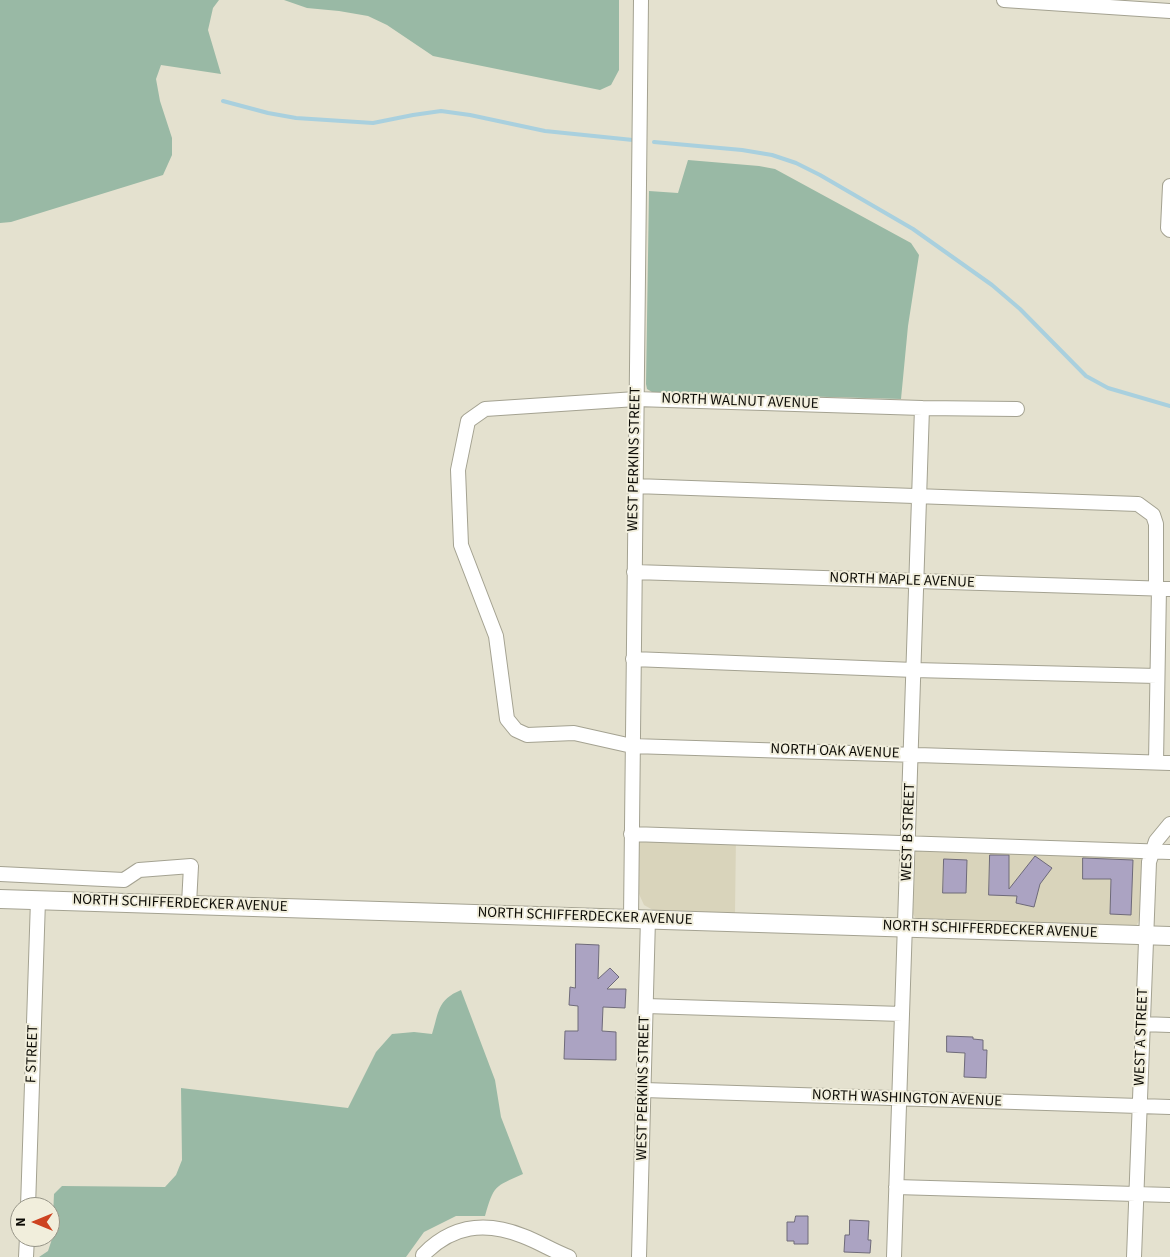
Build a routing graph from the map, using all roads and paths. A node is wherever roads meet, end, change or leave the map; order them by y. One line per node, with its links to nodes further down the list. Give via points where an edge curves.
1 (641, 0): 6 (street, WEST PERKINS STREET)
2 (1004, 0): 3 (street)
3 (1170, 11)
4 (1170, 186): 5 (street)
5 (1169, 229)
6 (636, 399): 7 (street, NORTH WALNUT AVENUE); 9 (street, WEST PERKINS STREET); 17 (street, NORTH WALNUT AVENUE, via 485,409 468,421 458,470 460,546 496,636)
7 (922, 408): 8 (street, NORTH WALNUT AVENUE); 10 (street, WEST B STREET)
8 (1017, 409)
9 (635, 486): 10 (street); 11 (street, WEST PERKINS STREET)
10 (920, 496): 12 (street, WEST B STREET); 13 (street, via 1138,504 1153,515 1156,524)
11 (634, 572): 12 (street, NORTH MAPLE AVENUE); 14 (street, WEST PERKINS STREET)
12 (917, 581): 13 (street, NORTH MAPLE AVENUE); 15 (street, WEST B STREET)
13 (1161, 588): 16 (street)
14 (633, 659): 15 (street); 18 (street, WEST PERKINS STREET)
15 (914, 670): 16 (street); 19 (street, WEST B STREET)
16 (1157, 676): 20 (street)
17 (507, 719): 18 (street, NORTH OAK AVENUE, via 516,730 527,735 574,733)
18 (632, 746): 19 (street, NORTH OAK AVENUE); 23 (street, WEST PERKINS STREET)
19 (912, 755): 20 (street, NORTH OAK AVENUE); 24 (street, WEST B STREET)
20 (1156, 762): 21 (street, NORTH OAK AVENUE)
21 (1170, 764)
22 (1170, 824): 25 (street, WEST A STREET)
23 (631, 834): 24 (street); 31 (street, WEST PERKINS STREET)
24 (908, 844): 25 (street); 32 (street, WEST B STREET)
25 (1151, 851): 26 (street); 33 (street, WEST A STREET)
26 (1170, 852)
27 (0, 874): 30 (street, via 124,880 140,870 191,866)
28 (0, 899): 29 (main road, NORTH SCHIFFERDECKER AVENUE)
29 (38, 900): 30 (main road, NORTH SCHIFFERDECKER AVENUE); 46 (street, F STREET)
30 (190, 904): 31 (main road, NORTH SCHIFFERDECKER AVENUE)
31 (639, 918): 32 (main road, NORTH SCHIFFERDECKER AVENUE); 35 (street, WEST PERKINS STREET)
32 (905, 927): 33 (main road, NORTH SCHIFFERDECKER AVENUE); 36 (street, WEST B STREET)
33 (1146, 935): 34 (main road, NORTH SCHIFFERDECKER AVENUE); 37 (street, WEST A STREET)
34 (1170, 936)
35 (646, 1006): 36 (street); 39 (street, WEST PERKINS STREET)
36 (902, 1014): 40 (street, WEST B STREET)
37 (1142, 1024): 38 (street); 41 (street, WEST A STREET)
38 (1170, 1025)
39 (644, 1090): 40 (street, NORTH WASHINGTON AVENUE); 49 (street, WEST PERKINS STREET)
40 (899, 1098): 41 (street, NORTH WASHINGTON AVENUE); 43 (street, WEST B STREET)
41 (1139, 1106): 42 (street, NORTH WASHINGTON AVENUE); 44 (street, WEST A STREET)
42 (1170, 1107)
43 (896, 1187): 44 (street); 50 (street, WEST B STREET)
44 (1136, 1194): 45 (street); 51 (street, WEST A STREET)
45 (1170, 1196)
46 (28, 1197)
47 (423, 1255): 48 (street, via 450,1235 482,1226 522,1235)
48 (569, 1257)
49 (639, 1257)
50 (894, 1257)
51 (1134, 1257)

